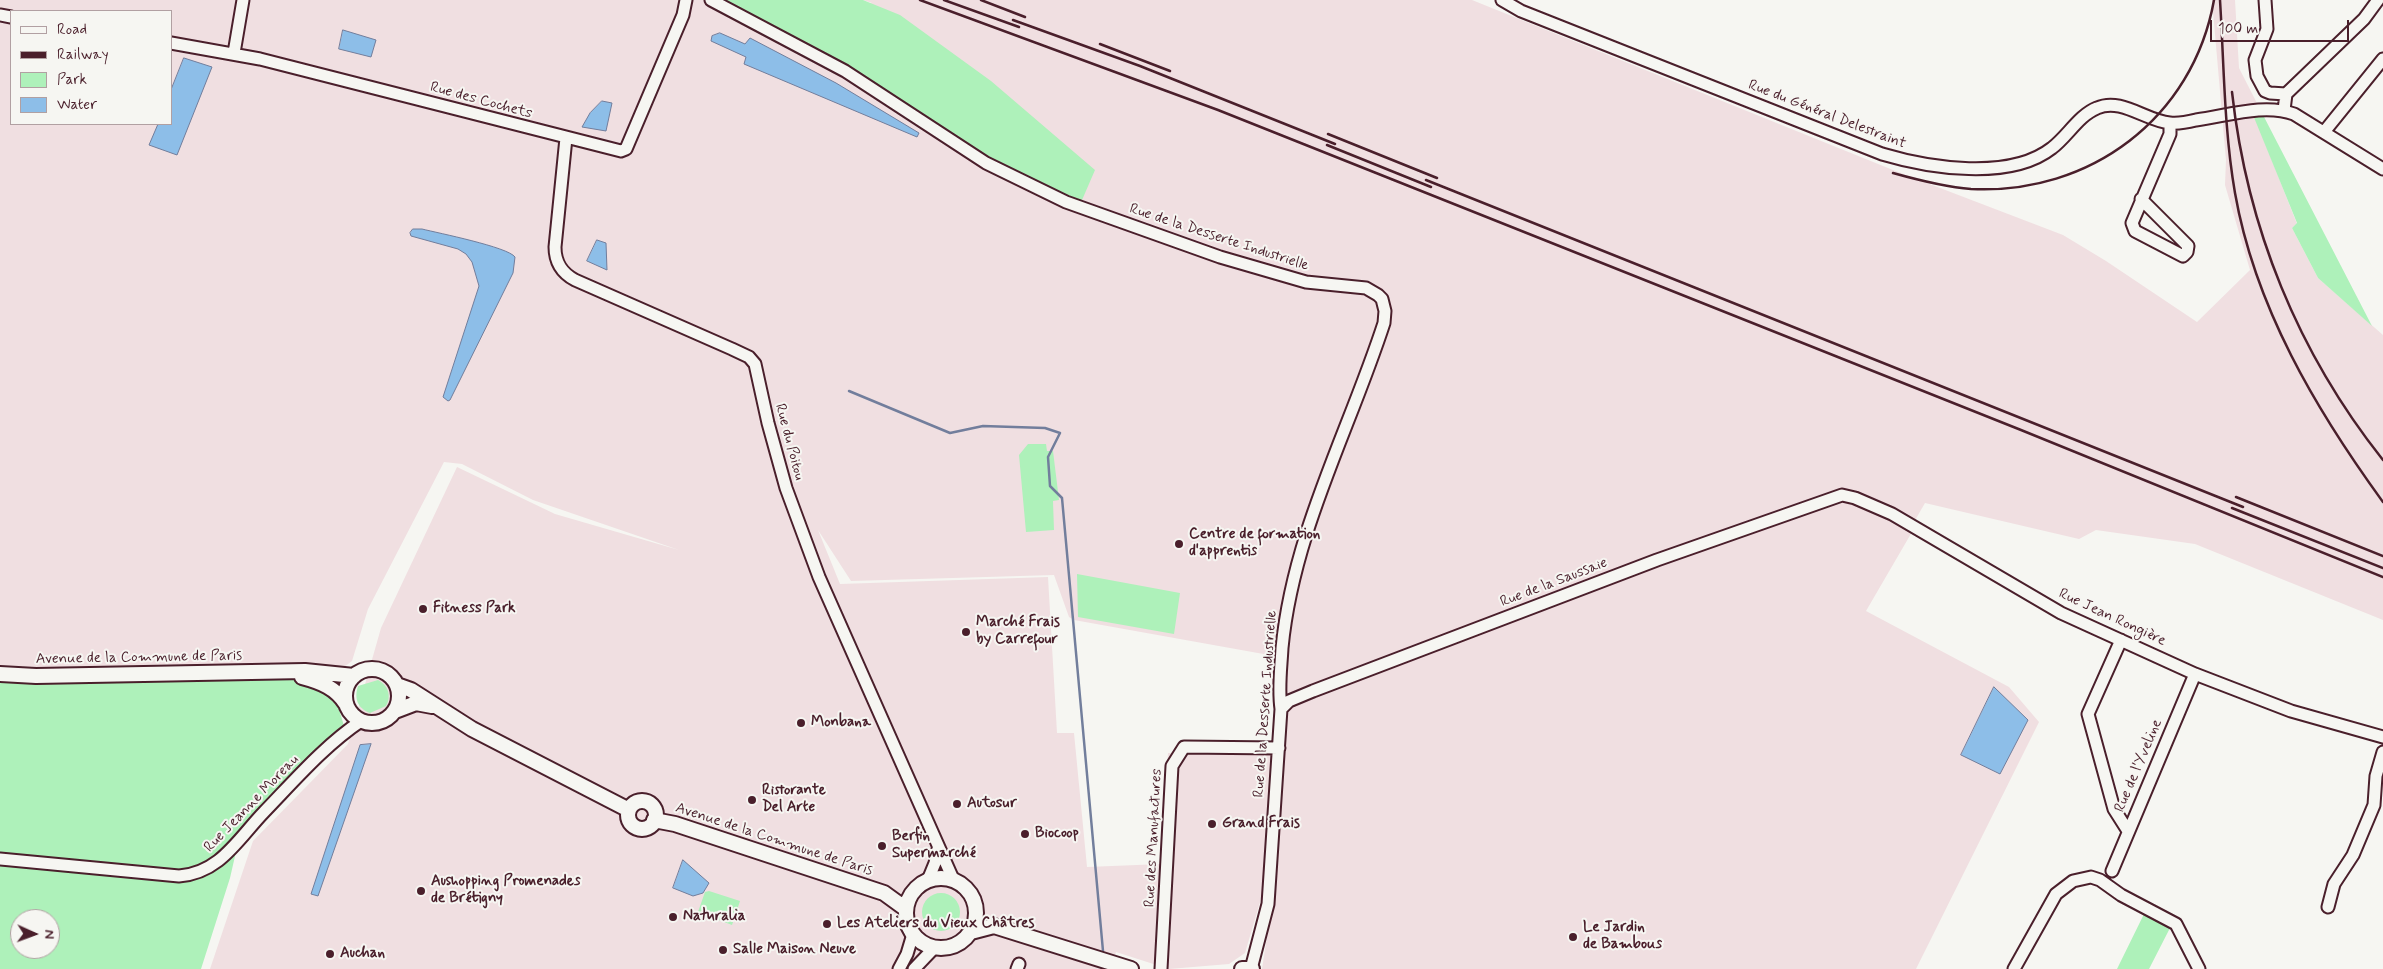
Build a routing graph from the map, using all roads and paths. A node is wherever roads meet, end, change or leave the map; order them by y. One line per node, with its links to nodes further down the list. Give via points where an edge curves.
1 (243, 0): 8 (street)
2 (686, 0): 14 (street, Rue des Cochets, via 683,15 626,149 621,151)
3 (711, 0): 26 (street, Rue de la Desserte Industrielle, via 845,71 986,163 1066,202 1220,257 1306,282 1356,286 1378,295 1385,308 1384,323 1323,482 1288,598 1279,683)
4 (1502, 0): 12 (street, Rue du Général Delestraint, via 1521,11 1882,154 1922,165 1962,169 2025,162 2051,149 2098,107 2119,106)
5 (2265, 0): 10 (street, via 2266,29 2255,60 2257,76 2264,91)
6 (2378, 0): 10 (street, via 2364,19)
7 (172, 43): 8 (street, Rue des Cochets)
8 (234, 53): 14 (street, Rue des Cochets)
9 (2383, 59): 13 (street)
10 (2286, 94): 11 (street)
11 (2284, 110): 12 (street, Rue du Général Delestraint, via 2257,110); 13 (street)
12 (2170, 124): 16 (street, via 2170,134)
13 (2324, 132): 15 (street)
14 (566, 138): 35 (street, Rue du Poitou, via 555,247 558,265 575,280 732,349 749,357 755,364 776,456 819,577)
15 (2383, 169)
16 (2141, 199): 16 (street, via 2132,223 2135,231 2183,256 2188,246)
17 (1842, 495): 18 (street, Rue Jean Rongière, via 1892,514 2061,613); 26 (street, Rue de la Saussaie, via 1583,588 1313,691)
18 (2121, 640): 21 (street, Rue Jean Rongière); 34 (street, via 2088,714 2114,809)
19 (279, 672): 20 (street, Avenue de la Commune de Paris); 22 (street, Avenue de la Commune de Paris); 24 (street, Avenue de la Commune de Paris, via 330,687)
20 (0, 674)
21 (2195, 674): 29 (street, Rue Jean Rongière, via 2291,711); 34 (street, Rue de l'Yveline)
22 (354, 676): 23 (street, via 378,670 386,673); 24 (street, via 346,689)
23 (397, 685): 25 (street, via 411,690); 27 (street, via 399,698)
24 (346, 704): 28 (street)
25 (435, 707): 27 (street, via 416,704); 32 (street)
26 (1281, 708): 30 (street, Rue de la Desserte Industrielle)
27 (395, 711): 28 (street, via 384,721)
28 (361, 721): 36 (street, Rue Jeanne Moreau, via 328,748 262,814 222,860 206,869 186,875 166,875)
29 (2383, 738)
30 (1279, 748): 52 (street, Rue des Manufactures, via 1184,747 1176,757 1172,766); 54 (street, Rue de la Desserte Industrielle, via 1268,904)
31 (2383, 752): 42 (street, via 2376,776 2374,805 2352,855 2334,884)
32 (629, 810): 33 (street, via 639,802 649,804 656,814); 33 (street, via 629,821 637,828 647,828)
33 (654, 820): 40 (street, Avenue de la Commune de Paris)
34 (2128, 832): 37 (street, Rue de l'Yveline)
35 (938, 848): 38 (street, Rue du Poitou); 39 (street)
36 (0, 859)
37 (2112, 870)
38 (953, 879): 39 (street); 44 (street, via 969,891)
39 (928, 880): 41 (street)
40 (884, 892): 41 (street, Avenue de la Commune de Paris); 43 (street, Avenue de la Commune de Paris)
41 (912, 893): 43 (street)
42 (2328, 907)
43 (906, 910): 47 (street)
44 (976, 910): 45 (street); 46 (street)
45 (994, 926): 46 (street); 51 (street)
46 (971, 932): 48 (street, via 961,942)
47 (913, 934): 48 (street, via 926,945); 49 (street, via 908,954)
48 (935, 947): 50 (street)
49 (899, 969)
50 (914, 969)
51 (1131, 969)
52 (1161, 969)
53 (1242, 969): 54 (street)
54 (1251, 969)
55 (2014, 969): 56 (street, via 2056,894 2073,881 2086,877 2096,878 2176,924)
56 (2198, 969)

